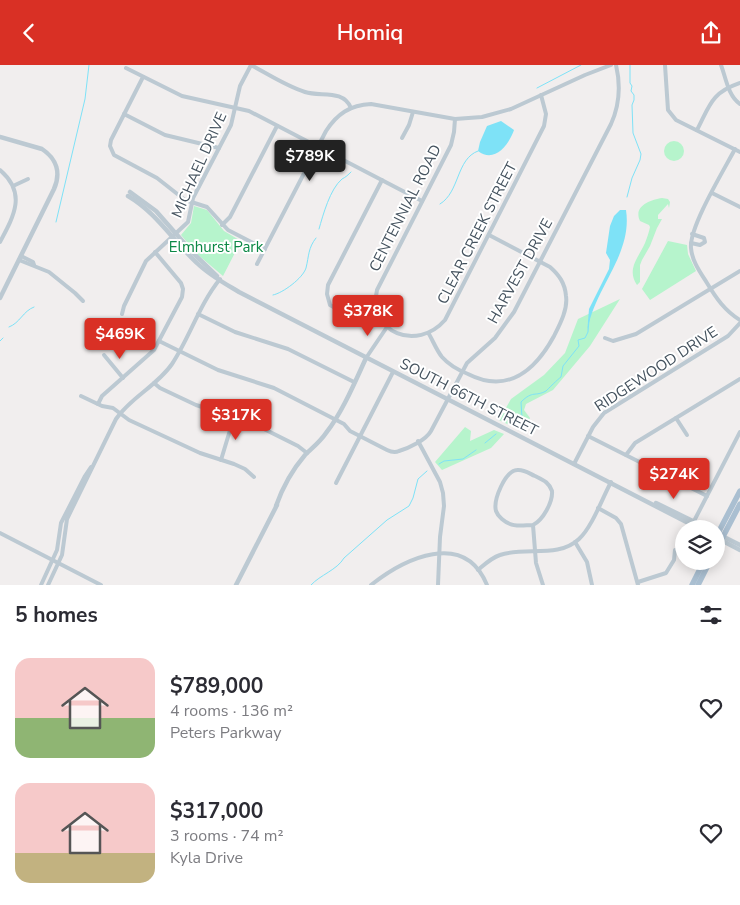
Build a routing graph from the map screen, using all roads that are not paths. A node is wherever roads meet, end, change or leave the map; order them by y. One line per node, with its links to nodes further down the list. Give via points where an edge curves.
1 (251, 65): 12 (street, MICHAEL DRIVE, via 240,86); 13 (street, via 307,93 340,96)
2 (611, 65): 10 (street)
3 (616, 65): 43 (street, HARVEST DRIVE, via 620,82 615,115)
4 (665, 65): 18 (street, via 669,114)
5 (721, 65): 9 (street)
6 (126, 68): 7 (street)
7 (143, 77): 12 (street, via 182,95); 15 (street)
8 (740, 83): 9 (street)
9 (728, 87): 11 (street); 18 (street, via 714,98)
10 (541, 95): 16 (street, via 495,114); 37 (street, CLEAR CREEK STREET, via 546,114 544,127)
11 (740, 104)
12 (235, 107): 17 (street); 22 (street, MICHAEL DRIVE, via 231,125)
13 (351, 108): 14 (street, via 371,104); 21 (street, via 334,119)
14 (413, 112): 16 (street); 20 (street)
15 (124, 114): 22 (street, via 165,135); 32 (street, via 111,140 111,152)
16 (455, 119): 31 (street, CENTENNIAL ROAD, via 451,145)
17 (277, 126): 21 (street); 34 (street, via 230,217)
18 (697, 131): 23 (street)
19 (0, 137): 42 (street, via 42,149 53,158 58,171 57,184)
20 (402, 138)
21 (318, 147): 27 (street); 40 (street)
22 (219, 148): 32 (street, MICHAEL DRIVE)
23 (735, 149): 24 (street); 29 (street)
24 (740, 152)
25 (0, 170): 28 (street)
26 (28, 179): 28 (street)
27 (382, 180): 31 (street); 50 (street, via 328,285 327,294 330,305 346,312)
28 (13, 187): 38 (street, via 15,214)
29 (712, 193): 33 (street); 35 (street)
30 (129, 194): 36 (street, SOUTH 66TH STREET, via 156,211)
31 (422, 201): 50 (street, CENTENNIAL ROAD, via 380,283)
32 (192, 202): 34 (street, via 210,209); 36 (street, MICHAEL DRIVE, via 188,223)
33 (740, 207)
34 (222, 225): 40 (street)
35 (692, 234): 39 (street); 39 (street, via 702,236 705,242 700,245)
36 (175, 235): 41 (street, MICHAEL DRIVE); 46 (street, SOUTH 66TH STREET)
37 (489, 235): 43 (street); 55 (street, CLEAR CREEK STREET, via 445,320)
38 (0, 242)
39 (691, 243): 47 (street, via 692,256)
40 (265, 249): 44 (street)
41 (154, 252): 51 (street, MICHAEL DRIVE, via 143,267); 57 (street, via 183,289)
42 (20, 258): 48 (street); 49 (street, via 49,272)
43 (540, 261): 61 (street, HARVEST DRIVE, via 506,325); 61 (street, via 558,274 567,297 566,309 549,345 536,363 509,380 479,380)
44 (257, 264)
45 (740, 271): 47 (street)
46 (220, 279): 52 (street); 60 (street, SOUTH 66TH STREET, via 259,303)
47 (711, 289): 53 (street, via 723,307); 56 (street, via 636,334 614,341)
48 (0, 298)
49 (83, 301)
50 (376, 306): 54 (street)
51 (122, 315)
52 (198, 315): 58 (street); 65 (street, via 235,332 288,349)
53 (740, 322): 77 (street, RIDGEWOOD DRIVE, via 728,336 604,413)
54 (387, 327): 55 (street, via 405,336); 60 (street)
55 (429, 334): 61 (street, via 441,356)
56 (605, 339)
57 (159, 341): 58 (street); 63 (street, via 154,350)
58 (179, 351): 66 (street); 73 (street, via 218,369 265,384)
59 (104, 355): 63 (street)
60 (366, 358): 62 (street, SOUTH 66TH STREET); 65 (street)
61 (461, 371): 68 (street, HARVEST DRIVE)
62 (393, 372): 68 (street, SOUTH 66TH STREET); 76 (street)
63 (123, 378): 69 (street, via 102,396)
64 (740, 379): 72 (street)
65 (354, 382): 73 (street)
66 (154, 383): 70 (street); 71 (street, via 196,405)
67 (81, 396): 69 (street)
68 (447, 400): 78 (street, HARVEST DRIVE, via 429,434); 82 (street, SOUTH 66TH STREET)
69 (98, 404): 70 (street, via 112,407)
70 (120, 413): 81 (street, via 200,453); 83 (street)
71 (234, 417): 79 (street, via 252,423); 81 (street)
72 (676, 418): 75 (street); 80 (street, via 635,443)
73 (335, 419): 76 (street); 79 (street, via 326,435)
74 (740, 432): 88 (street)
75 (687, 435)
76 (360, 436): 78 (street, via 393,452); 86 (street)
77 (588, 436): 80 (street); 82 (street, RIDGEWOOD DRIVE)
78 (418, 441): 104 (street, via 443,493)
79 (307, 453): 114 (street, via 281,492)
80 (626, 455): 88 (street)
81 (221, 460): 84 (street, via 245,469)
82 (574, 463): 85 (street, SOUTH 66TH STREET)
83 (93, 465): 105 (street, via 61,523); 106 (street, via 67,519)
84 (254, 477)
85 (611, 482): 90 (street); 91 (street, SOUTH 66TH STREET)
86 (336, 483)
87 (740, 491): 93 (main road)
88 (706, 496): 92 (street)
89 (740, 504): 95 (main road)
90 (598, 508): 99 (street); 110 (street, via 621,524)
91 (687, 520)
92 (694, 520)
93 (725, 522)
94 (533, 525): 94 (street, via 552,500 552,491 545,481 523,470 512,471 497,497 497,515 509,524); 103 (street)
95 (725, 526)
96 (0, 533): 105 (street)
97 (725, 539): 100 (street)
98 (725, 540): 102 (street)
99 (575, 543): 103 (street); 119 (street, via 584,555)
100 (740, 545)
101 (675, 549): 110 (street, via 674,560 666,573)
102 (740, 550)
103 (535, 551): 107 (street, via 500,555); 118 (street)
104 (440, 553): 107 (street, via 461,557); 115 (street, via 403,564); 116 (street)
105 (52, 560): 106 (street); 111 (street)
106 (58, 563): 112 (street); 113 (street)
107 (478, 570): 117 (street)
108 (700, 570): 120 (main road)
109 (706, 570): 121 (main road)
110 (638, 584)
111 (41, 585)
112 (48, 585)
113 (102, 585)
114 (236, 585)
115 (371, 585)
116 (438, 585)
117 (487, 585)
118 (543, 585)
119 (592, 585)
120 (692, 585)
121 (698, 585)

